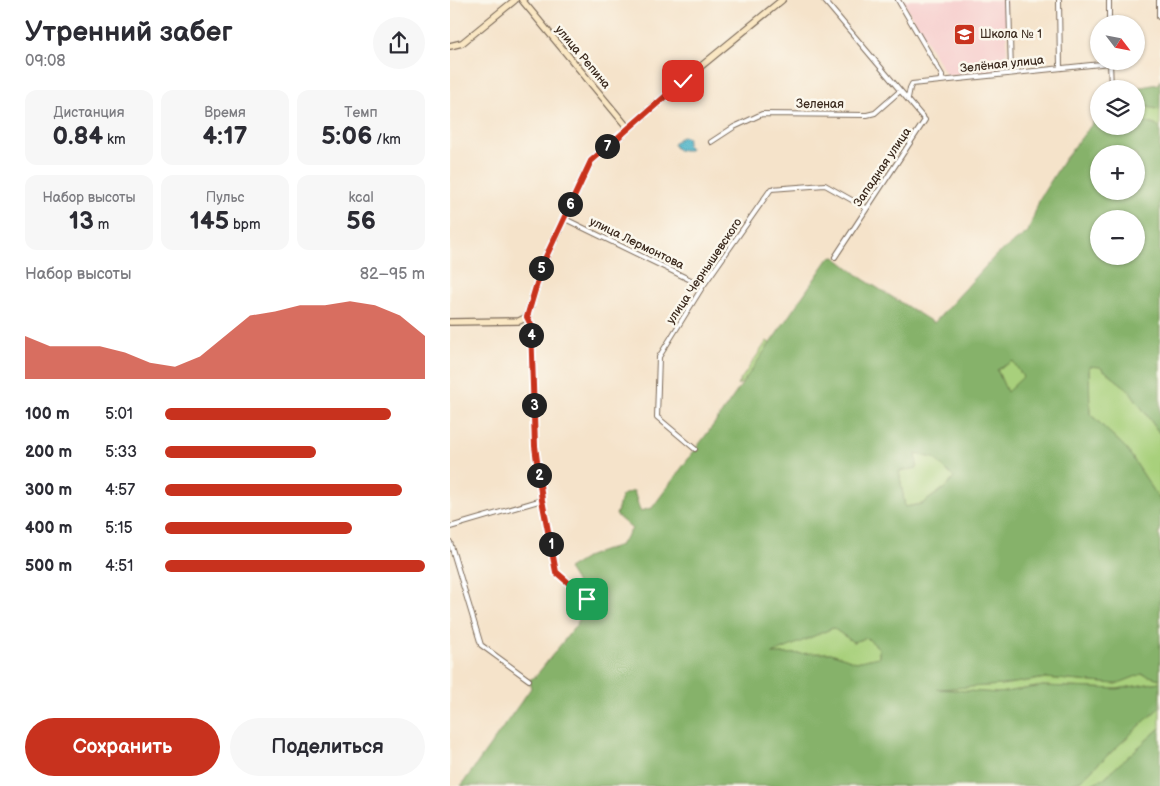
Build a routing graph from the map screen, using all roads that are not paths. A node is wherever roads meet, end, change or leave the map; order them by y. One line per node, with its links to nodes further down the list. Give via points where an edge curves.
1 (515, 0): 12 (street, via 462,43)
2 (522, 0): 19 (street, улица Репина)
3 (782, 0): 19 (street)
4 (824, 0): 17 (street, Западная улица)
5 (898, 0): 16 (street)
6 (1009, 0): 15 (street)
7 (1059, 0): 14 (street)
8 (1109, 0): 10 (street)
9 (1159, 0): 11 (street)
10 (1109, 15)
11 (1160, 17)
12 (450, 46)
13 (1090, 64): 14 (street, Зелёная улица)
14 (1060, 68): 15 (street, Зелёная улица)
15 (1011, 73): 16 (street, Зелёная улица)
16 (942, 80): 18 (street, Зелёная улица, via 912,84)
17 (900, 91): 18 (street, Западная улица); 20 (street, Зеленая, via 867,115 762,114)
18 (908, 98): 21 (street, Западная улица, via 925,120)
19 (628, 128): 22 (street, via 591,161)
20 (710, 142)
21 (866, 208): 23 (street, Западная улица); 24 (street, улица Чернышевского, via 825,185 771,190)
22 (563, 218): 24 (street, улица Лермонтова); 25 (street, via 543,263)
23 (835, 257)
24 (703, 286): 27 (street, улица Чернышевского, via 659,357 657,417)
25 (527, 317): 26 (street, via 519,321); 28 (street, via 531,325 535,446)
26 (450, 322)
27 (695, 448)
28 (542, 500): 29 (street); 31 (street, via 556,572)
29 (450, 527)
30 (450, 542): 32 (street, via 481,644)
31 (587, 599)
32 (529, 680)

